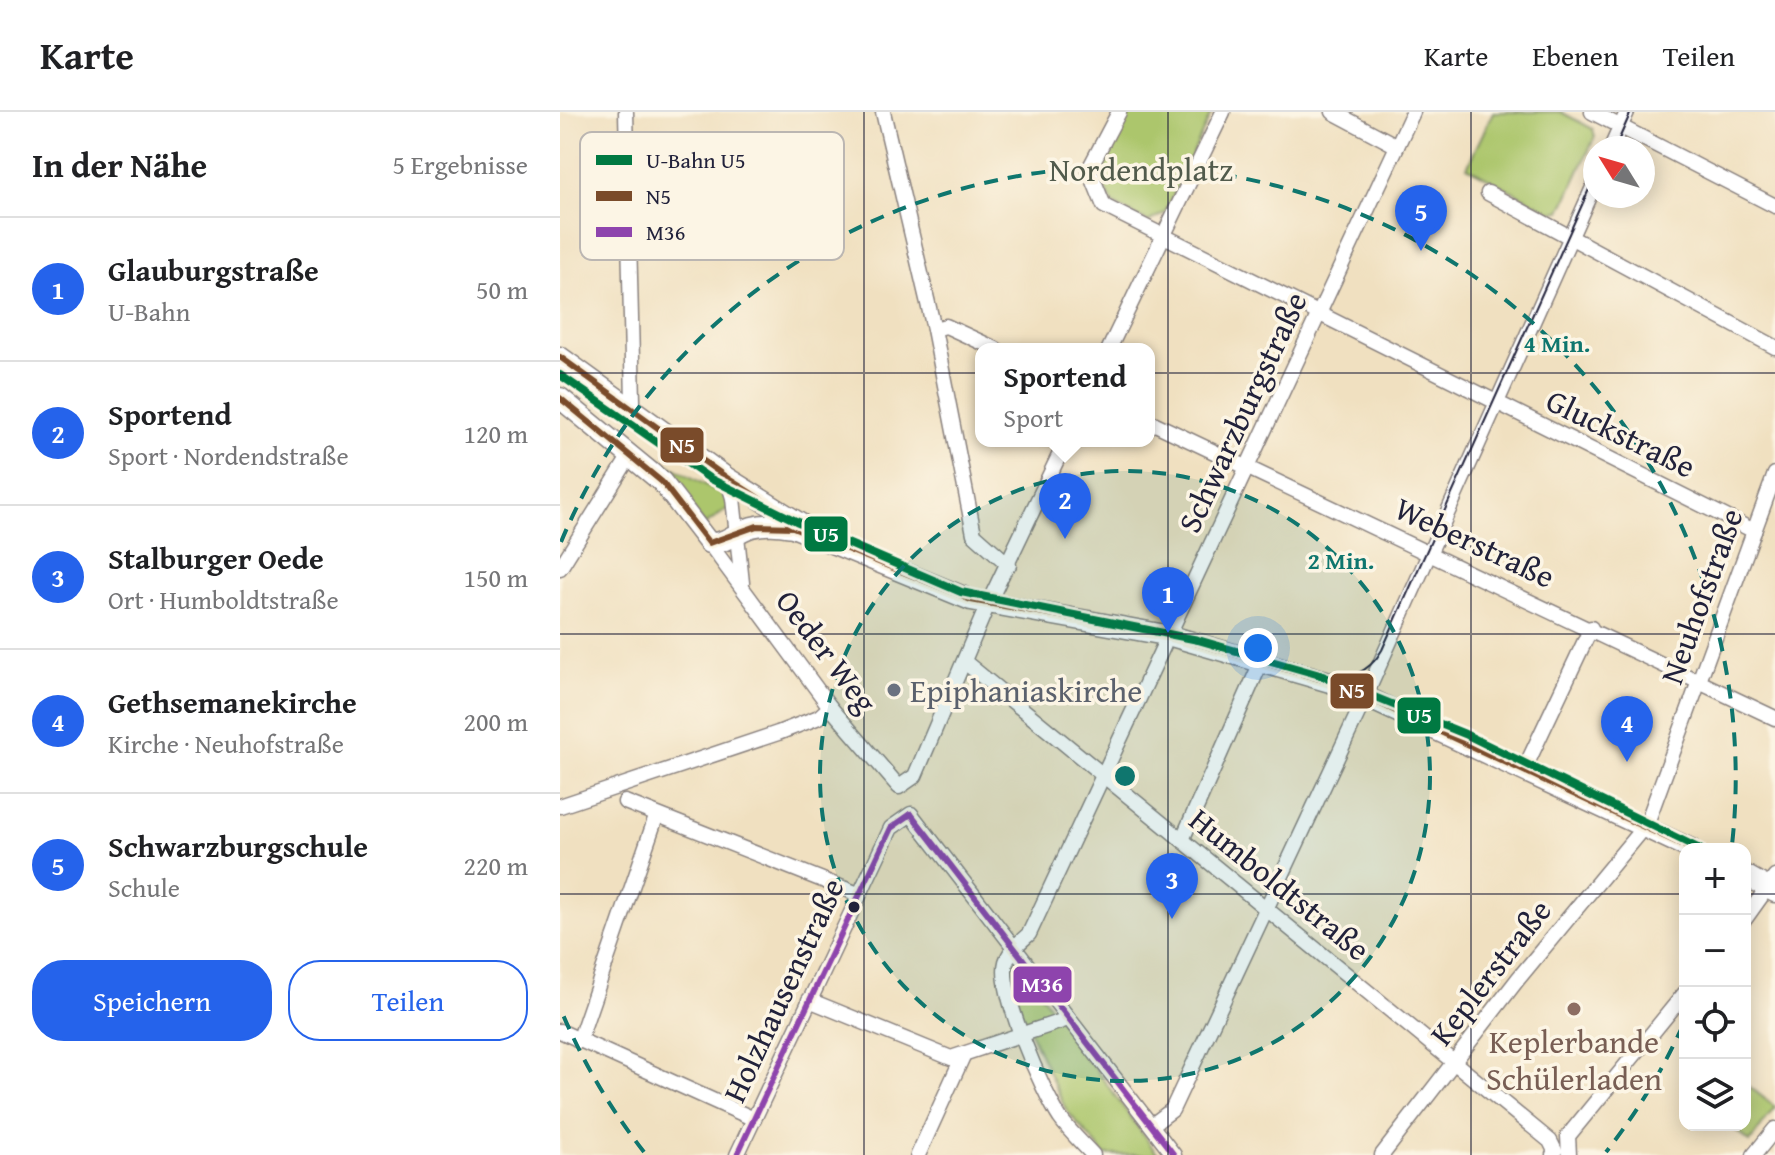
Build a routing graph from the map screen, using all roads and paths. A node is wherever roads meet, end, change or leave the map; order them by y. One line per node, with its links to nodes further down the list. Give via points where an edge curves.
1 (626, 112): 9 (street)
2 (883, 112): 18 (street)
3 (1119, 112): 14 (street, Gluckstraße, via 1089,169 1104,206)
4 (1223, 112): 14 (street)
5 (1333, 112): 10 (street)
6 (1413, 112): 10 (street, Schwarzburgstraße)
7 (1592, 112): 8 (street)
8 (1624, 119): 12 (street)
9 (626, 132)
10 (1397, 146): 17 (street, Schwarzburgstraße)
11 (1488, 193): 15 (street)
12 (1775, 206)
13 (1584, 208): 15 (street)
14 (1163, 236): 17 (street, Gluckstraße); 20 (street)
15 (1571, 237): 21 (street); 24 (street)
16 (630, 260): 25 (street, via 633,401)
17 (1319, 314): 24 (street, Gluckstraße); 29 (street, Schwarzburgstraße)
18 (934, 329): 19 (street, via 946,326); 37 (street, via 974,534)
19 (983, 343)
20 (1112, 343)
21 (1775, 347)
22 (560, 357): 25 (main road)
23 (560, 398): 28 (main road)
24 (1498, 403): 32 (street, Gluckstraße); 36 (street)
25 (627, 408): 31 (main road)
26 (1155, 424): 29 (street, Weberstraße)
27 (1063, 447): 37 (street)
28 (631, 454): 35 (main road, via 662,482); 38 (street)
29 (1248, 466): 36 (street, Weberstraße); 42 (street, Schwarzburgstraße)
30 (1775, 474): 32 (street, Neuhofstraße)
31 (727, 478): 33 (main road); 34 (street, Oeder Weg)
32 (1754, 531): 45 (street, Neuhofstraße)
33 (817, 534): 34 (main road, via 769,524); 40 (main road)
34 (736, 535): 35 (main road); 39 (street, Oeder Weg)
35 (709, 543): 39 (street, Oeder Weg)
36 (1430, 551): 41 (street, Weberstraße); 46 (street)
37 (1009, 565): 40 (street)
38 (560, 568)
39 (742, 584): 47 (street, Oeder Weg)
40 (988, 604): 42 (main road); 44 (street)
41 (1591, 628): 45 (street, Weberstraße); 49 (street)
42 (1171, 636): 43 (main road); 50 (street, Schwarzburgstraße)
43 (1262, 660): 46 (main road); 55 (street)
44 (966, 663): 47 (street, Oeder Weg, via 915,776 899,787); 50 (street, Humboldtstraße)
45 (1699, 681): 48 (street, Weberstraße); 54 (street, Neuhofstraße)
46 (1366, 694): 49 (main road); 60 (street)
47 (830, 707): 52 (street, via 819,717 778,733)
48 (1775, 718)
49 (1524, 770): 54 (main road)
50 (1104, 777): 55 (street, Humboldtstraße); 62 (street, Schwarzburgstraße, via 1029,934)
51 (625, 802): 53 (street)
52 (560, 806)
53 (656, 817): 59 (street); 68 (street)
54 (1645, 826): 56 (main road); 70 (street, Keplerstraße)
55 (1182, 840): 60 (street, Humboldtstraße)
56 (1679, 843)
57 (1751, 877): 58 (main road)
58 (1773, 885): 61 (street)
59 (858, 894): 62 (street, Holzhausenstraße, via 891,828 911,814); 63 (street, Holzhausenstraße)
60 (1266, 910): 70 (street, Humboldtstraße); 72 (street, via 1172,1110)
61 (1748, 915)
62 (1014, 949): 65 (street); 67 (street, via 1005,977)
63 (809, 1000): 69 (street, via 935,1053); 71 (street, Holzhausenstraße)
64 (1679, 1000): 74 (street, via 1568,1136)
65 (1068, 1019): 67 (street); 72 (street)
66 (560, 1031): 68 (street)
67 (1021, 1034): 69 (street); 77 (street, via 1060,1117)
68 (579, 1041): 71 (street)
69 (963, 1056): 76 (street)
70 (1454, 1063): 74 (street, Humboldtstraße); 79 (street, Keplerstraße)
71 (754, 1119): 75 (street, Holzhausenstraße)
72 (1152, 1125): 78 (street)
73 (1775, 1129): 80 (street)
74 (1561, 1152)
75 (737, 1155)
76 (918, 1155)
77 (1093, 1155)
78 (1174, 1155)
79 (1382, 1155)
80 (1754, 1155)

